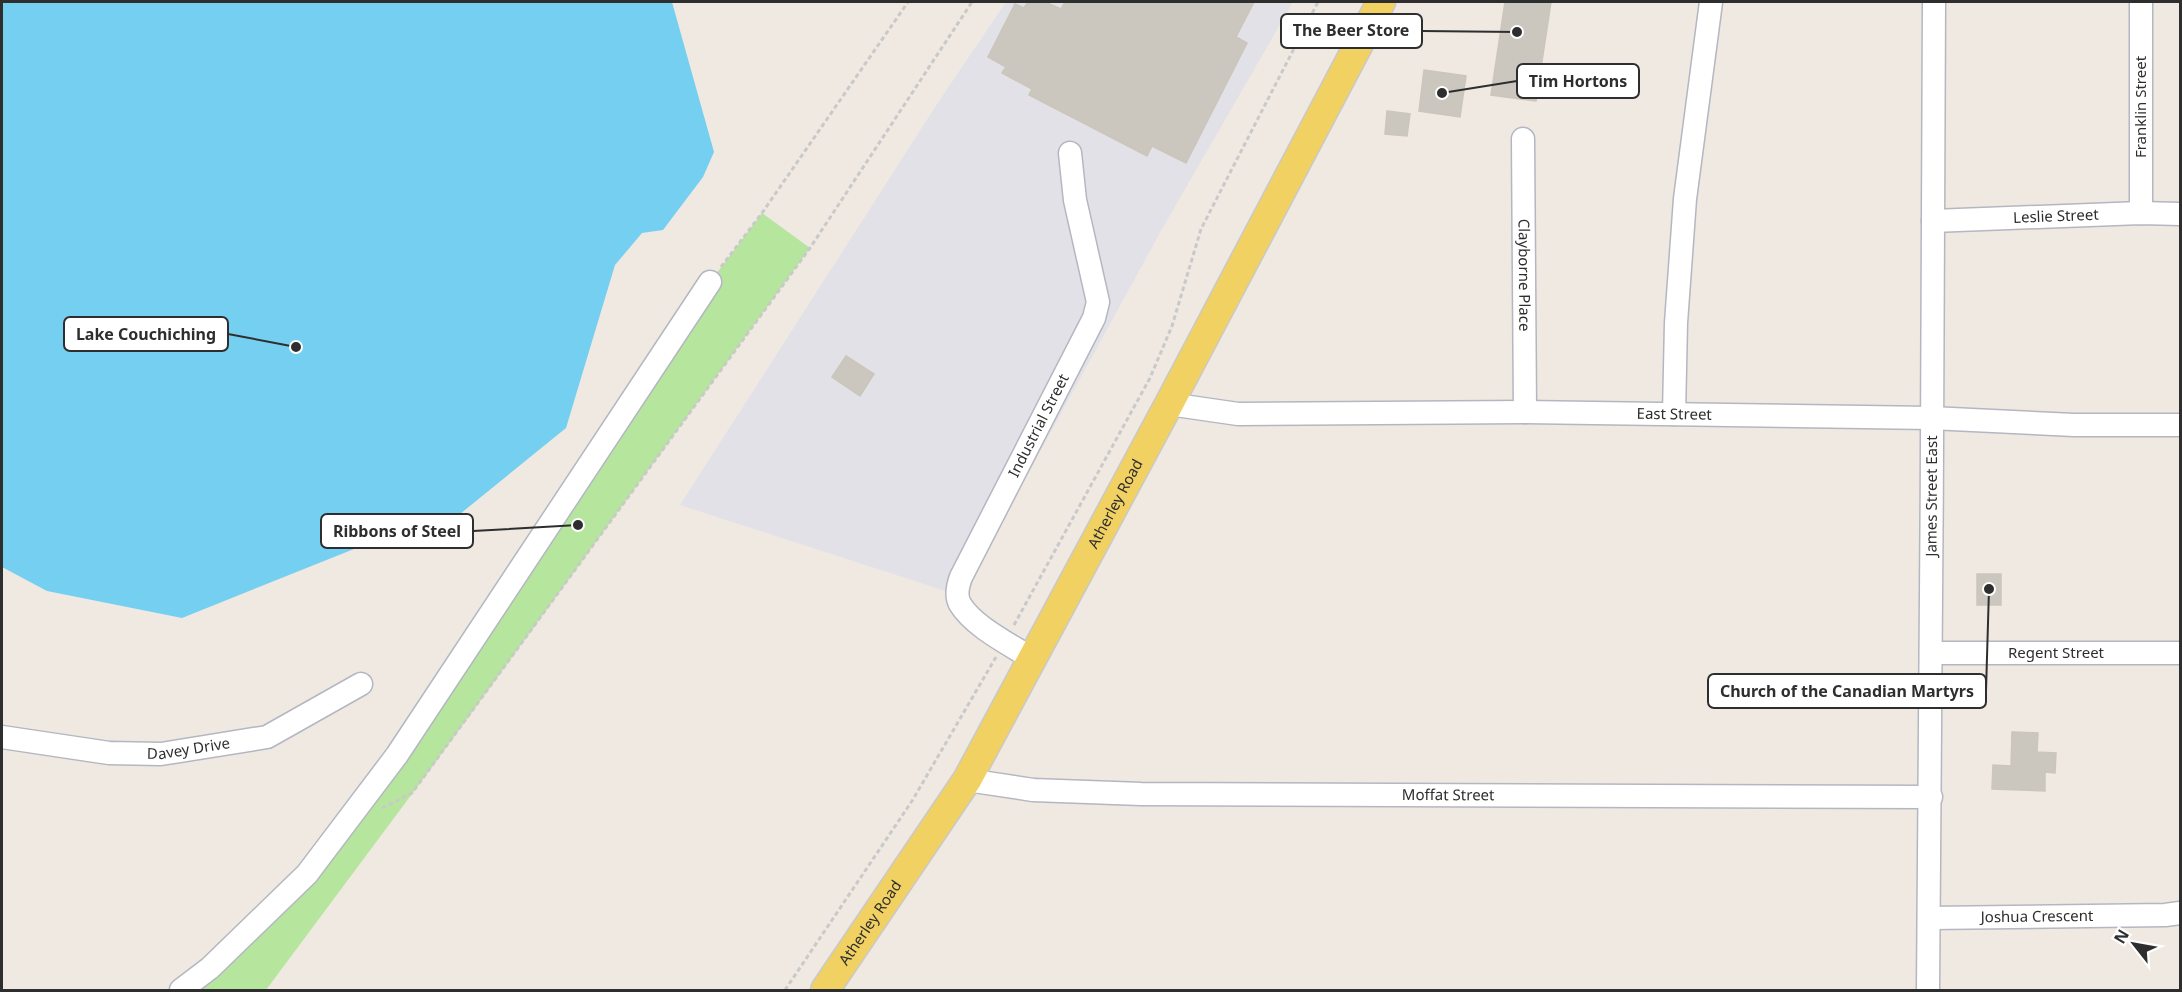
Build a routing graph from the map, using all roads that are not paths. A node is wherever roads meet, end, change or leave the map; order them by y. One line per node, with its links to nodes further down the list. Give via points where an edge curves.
1 (1381, 2): 11 (main road, Atherley Road)
2 (1711, 2): 13 (street, via 1685,199)
3 (1934, 2): 9 (street, James Street East)
4 (2141, 2): 7 (street, Franklin Street)
5 (1523, 139): 12 (street, Clayborne Place)
6 (1070, 153): 18 (street, Industrial Street, via 1075,200 1098,302 1094,318 957,589 959,603 978,623)
7 (2141, 213): 8 (street, Leslie Street); 9 (street, Leslie Street)
8 (2181, 214)
9 (1933, 221): 14 (street, James Street East)
10 (710, 282): 25 (street, via 397,755 307,874 210,968)
11 (1169, 404): 12 (street, East Street, via 1238,414); 18 (main road, Atherley Road)
12 (1525, 412): 13 (street, East Street)
13 (1674, 414): 14 (street, East Street)
14 (1931, 418): 15 (street, East Street); 16 (street, James Street East)
15 (2181, 425)
16 (1932, 653): 17 (street, Regent Street); 22 (street, James Street East)
17 (2181, 653)
18 (1031, 658): 21 (main road, Atherley Road)
19 (361, 684): 20 (street, Davey Drive, via 267,737 161,754 109,753)
20 (2, 737)
21 (967, 780): 22 (street, Moffat Street, via 1033,790 1140,794); 26 (main road, Atherley Road)
22 (1931, 796): 24 (street, James Street East)
23 (2181, 913): 24 (street, Joshua Crescent)
24 (1929, 918): 27 (street, James Street East)
25 (181, 990)
26 (825, 990)
27 (1928, 990)

